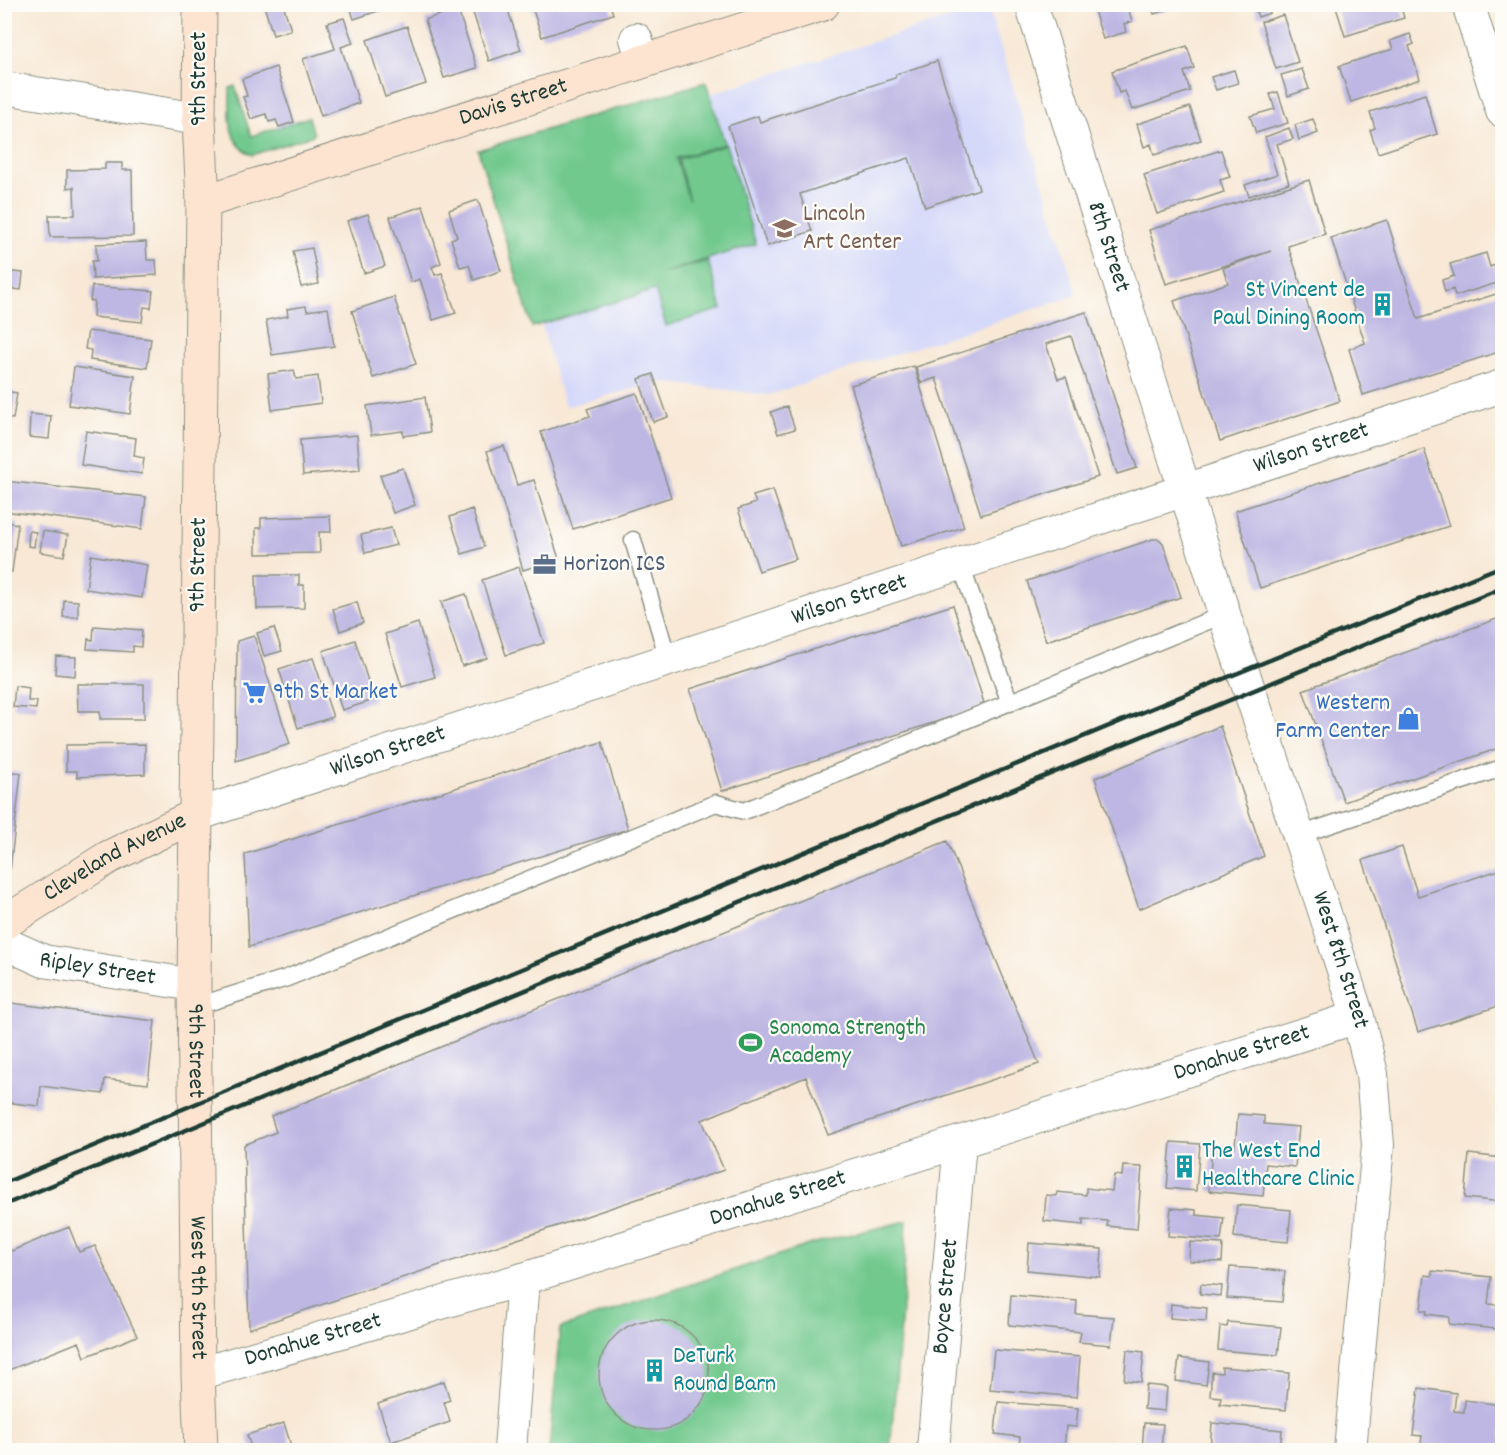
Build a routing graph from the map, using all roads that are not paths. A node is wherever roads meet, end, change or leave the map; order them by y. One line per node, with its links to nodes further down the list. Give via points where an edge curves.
1 (200, 4): 7 (street, 9th Street)
2 (823, 4): 8 (street, Davis Street, via 639,50)
3 (1031, 4): 10 (street, 8th Street)
4 (1468, 4): 6 (street)
5 (4, 88): 7 (street)
6 (1503, 111)
7 (199, 119): 8 (street, 9th Street)
8 (203, 202): 17 (street, 9th Street)
9 (1503, 386): 10 (street, Wilson Street)
10 (1187, 488): 12 (street, Wilson Street); 13 (street, West 8th Street)
11 (633, 540): 14 (lane)
12 (960, 563): 14 (street, Wilson Street); 15 (lane)
13 (1224, 614): 15 (lane); 18 (street, West 8th Street)
14 (668, 659): 17 (street, Wilson Street)
15 (1010, 703): 21 (lane, via 744,811 716,803 287,978)
16 (1503, 768): 18 (lane)
17 (196, 815): 19 (street, Cleveland Avenue, via 109,857); 21 (street, 9th Street)
18 (1299, 835): 22 (street, West 8th Street)
19 (4, 923)
20 (4, 943): 21 (street, Ripley Street, via 44,961)
21 (194, 996): 23 (street, 9th Street)
22 (1358, 1017): 24 (street, Donahue Street); 30 (street, West 8th Street, via 1372,1074 1377,1145)
23 (196, 1126): 26 (street, West 9th Street)
24 (960, 1142): 25 (street, Donahue Street); 29 (street, Boyce Street)
25 (523, 1279): 26 (street, Donahue Street); 28 (street)
26 (198, 1374): 27 (street, West 9th Street)
27 (201, 1450)
28 (510, 1450)
29 (933, 1450)
30 (1350, 1450)

